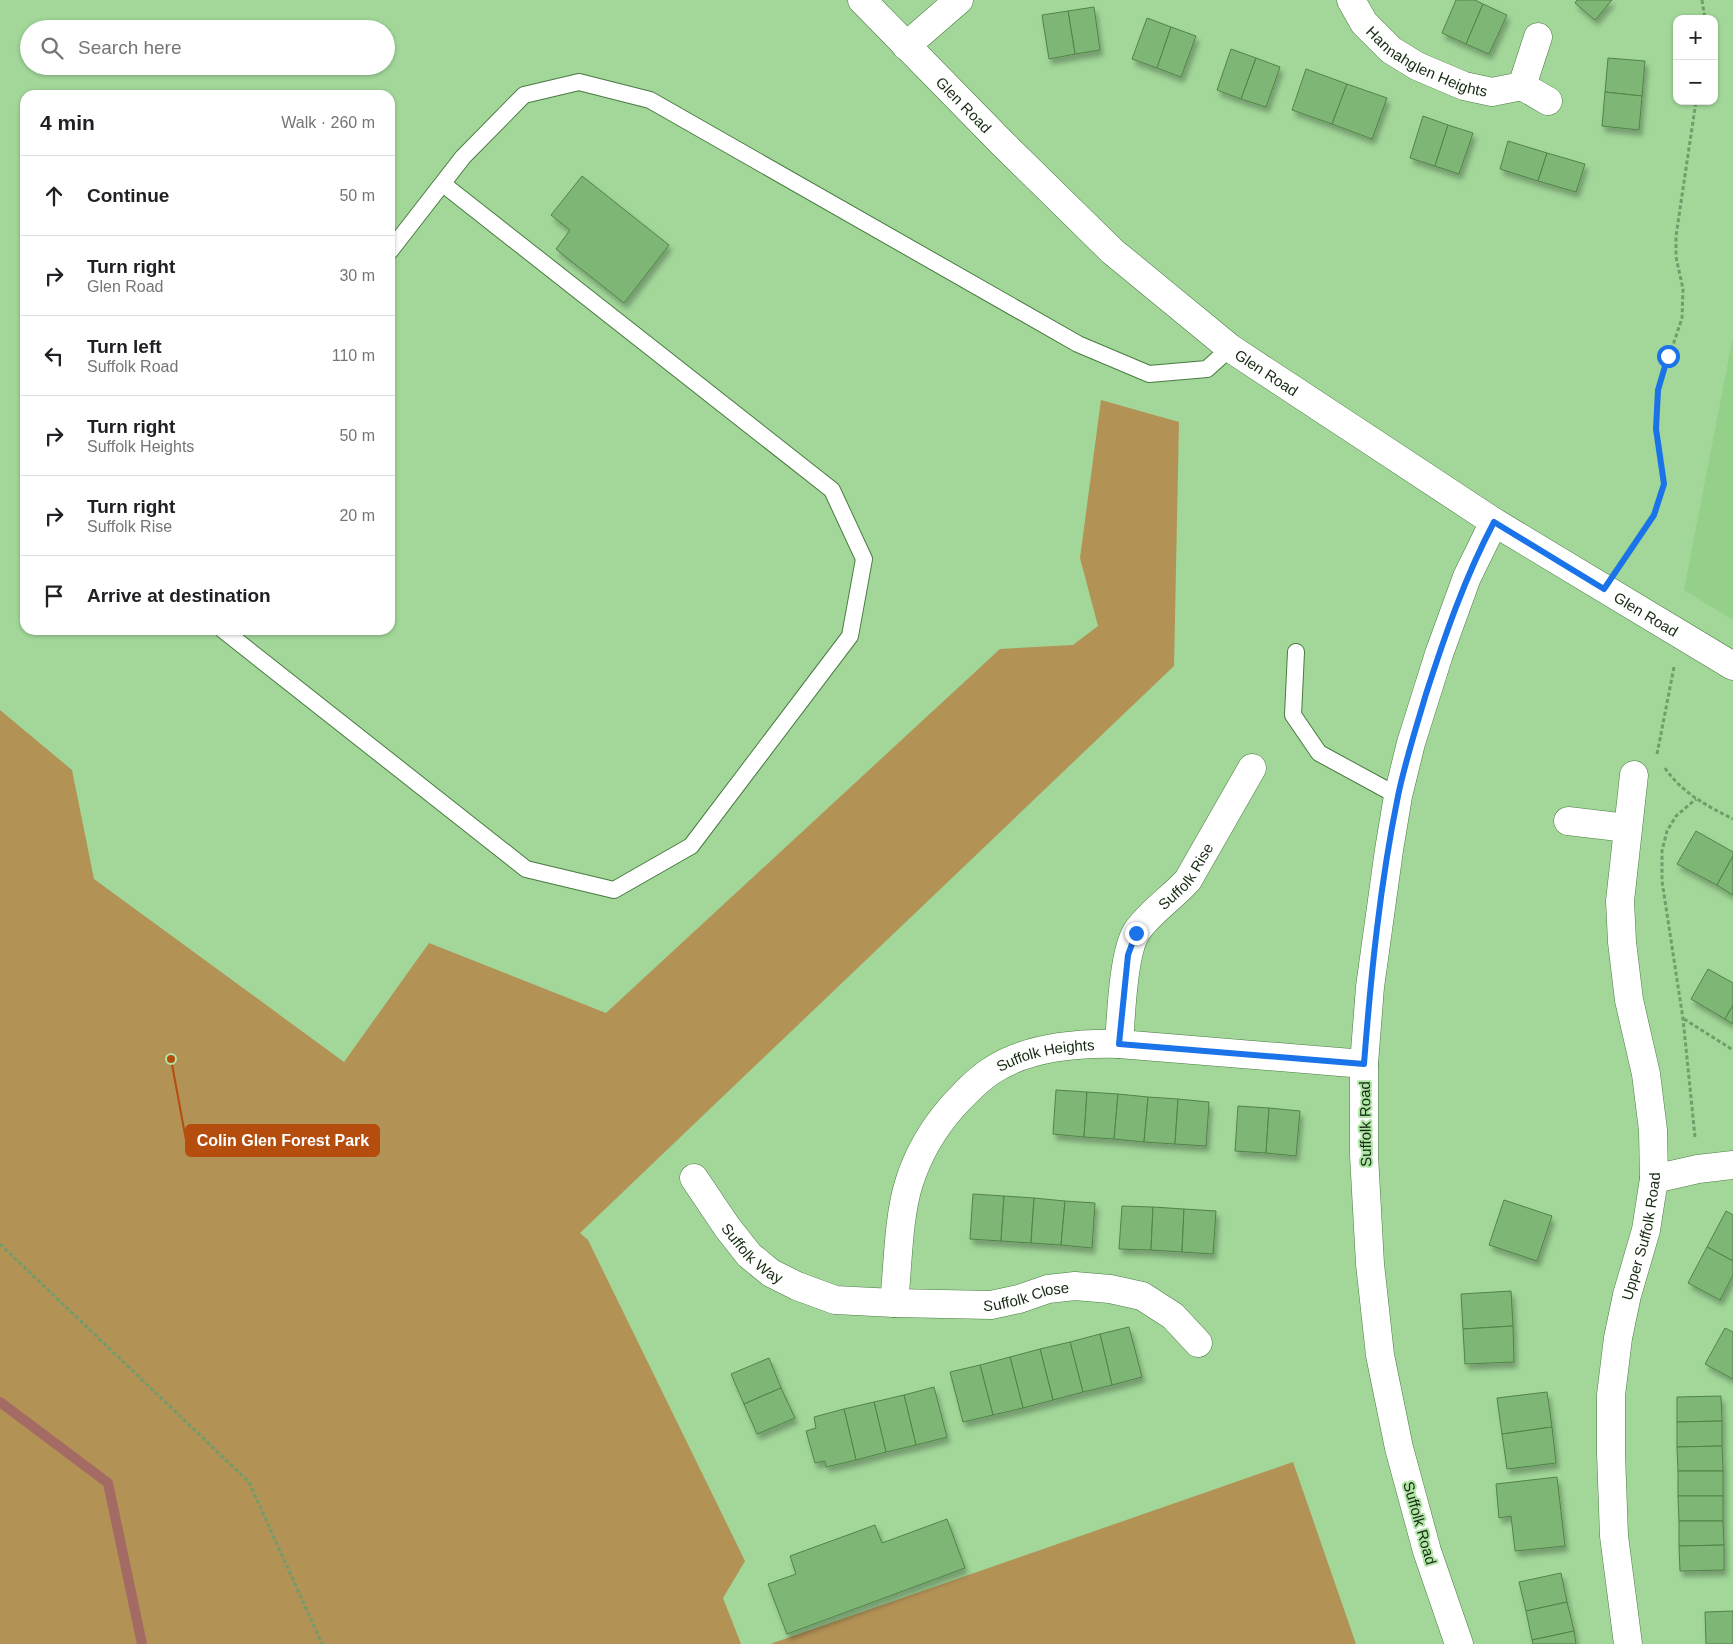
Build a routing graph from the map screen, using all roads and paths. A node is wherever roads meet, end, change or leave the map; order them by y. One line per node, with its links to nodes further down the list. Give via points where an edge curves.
1 (862, 0): 7 (street, Glen Road)
2 (959, 0): 7 (street)
3 (1351, 0): 8 (street, Hannahglen Heights, via 1364,23 1391,50 1417,66 1464,86 1492,92)
4 (1702, 0): 5 (path)
5 (1704, 15)
6 (1538, 37): 8 (street)
7 (906, 46): 13 (street, Glen Road, via 1112,251)
8 (1522, 86): 9 (street)
9 (1548, 101)
10 (1695, 105): 15 (path, via 1676,236 1676,257 1683,289 1682,318 1658,390 1656,429 1664,484 1654,515)
11 (443, 184): 12 (lane); 13 (lane, via 463,157 524,95 578,82 650,100 1078,344 1149,374 1207,369); 17 (lane, via 832,490 864,559 850,636 691,846 614,890 526,869)
12 (395, 245)
13 (1230, 348): 14 (street, Glen Road)
14 (1494, 522): 15 (street, Glen Road); 23 (street, Suffolk Road, via 1467,577 1438,654)
15 (1604, 589): 16 (street, Glen Road)
16 (1678, 633): 19 (street, Glen Road); 20 (path)
17 (229, 635)
18 (1296, 652): 23 (lane, via 1293,715 1319,753)
19 (1733, 666)
20 (1657, 754): 22 (path); 24 (path, via 1671,776)
21 (1252, 768): 29 (street, Suffolk Rise, via 1188,880 1136,933 1128,955)
22 (1634, 775): 27 (street, Upper Suffolk Road)
23 (1398, 796): 31 (street, Suffolk Road, via 1370,987)
24 (1696, 799): 25 (path); 28 (path, via 1676,816 1667,831 1662,851 1662,881)
25 (1733, 819)
26 (1568, 821): 27 (street)
27 (1628, 828): 35 (street, Upper Suffolk Road, via 1620,901 1622,942 1629,1000 1646,1074 1653,1130)
28 (1683, 1019): 30 (path); 33 (path)
29 (1119, 1044): 31 (street, Suffolk Heights); 38 (street, Suffolk Heights, via 1084,1044 1020,1057 992,1070 965,1092 938,1122 921,1151 909,1184 901,1226)
30 (1733, 1050)
31 (1364, 1064): 41 (street, Suffolk Road, via 1364,1155 1370,1264 1380,1355 1414,1504)
32 (1733, 1165): 33 (street)
33 (1698, 1169): 35 (street)
34 (694, 1178): 37 (street, Suffolk Way, via 749,1256 771,1273)
35 (1654, 1179): 42 (street, Upper Suffolk Road, via 1646,1230 1618,1338 1611,1395 1614,1536)
36 (0, 1244): 40 (path, via 249,1482)
37 (835, 1300): 38 (street, Suffolk Close)
38 (894, 1303): 39 (street, Suffolk Close, via 991,1305 1075,1286 1110,1289 1142,1296 1173,1316)
39 (1198, 1343)
40 (322, 1644)
41 (1459, 1644)
42 (1628, 1644)

